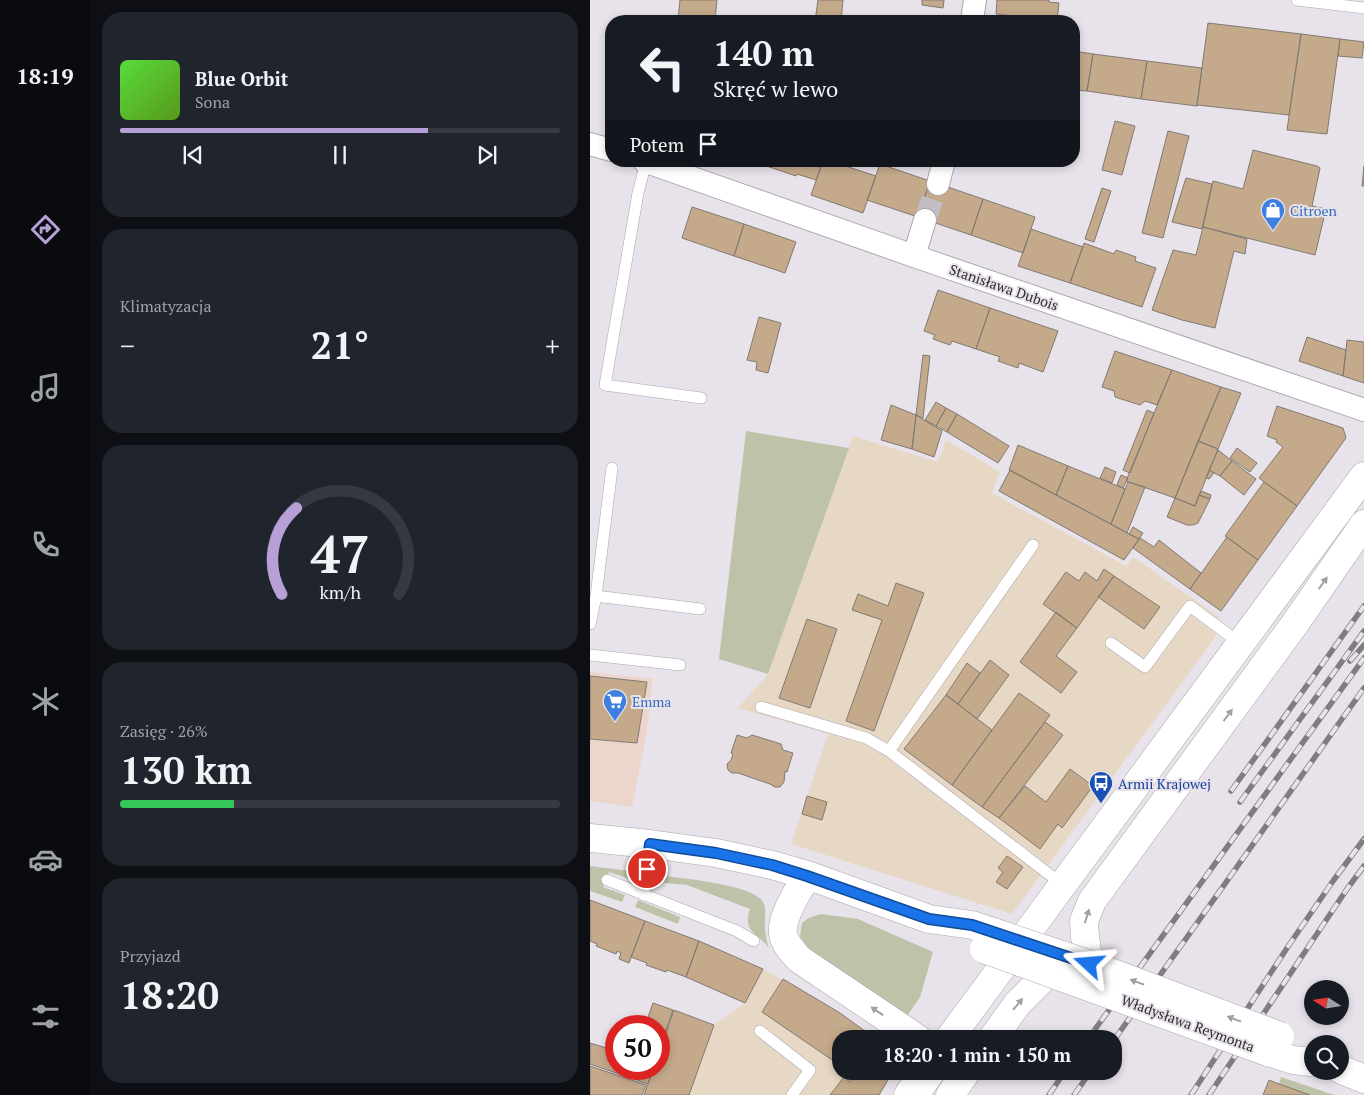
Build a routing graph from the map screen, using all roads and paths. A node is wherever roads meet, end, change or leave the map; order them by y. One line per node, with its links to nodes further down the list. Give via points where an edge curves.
1 (975, 0): 4 (street)
2 (1301, 0): 3 (lane)
3 (1364, 8)
4 (973, 15)
5 (590, 144): 6 (street)
6 (605, 148)
7 (644, 167): 13 (lane, via 605,385)
8 (659, 167): 12 (street, Stanisława Dubois)
9 (942, 167): 10 (street)
10 (938, 184)
11 (926, 220): 12 (street)
12 (914, 256): 14 (street, Stanisława Dubois)
13 (701, 398)
14 (1364, 410)
15 (612, 468): 19 (lane)
16 (1364, 476): 23 (street)
17 (1364, 524): 36 (street, one-way to 17, via 1084,921 1092,901)
18 (1033, 545): 27 (lane)
19 (596, 596): 20 (lane); 21 (lane)
20 (700, 609)
21 (590, 624)
22 (1111, 643): 23 (lane, via 1145,667 1190,606)
23 (1241, 644): 32 (street)
24 (590, 655): 25 (lane)
25 (680, 665)
26 (761, 707): 27 (lane, via 866,738)
27 (889, 751): 32 (lane)
28 (590, 838): 29 (street, Władysława Reymonta)
29 (650, 844): 30 (street, Władysława Reymonta, via 716,853); 33 (lane)
30 (807, 876): 35 (street, Władysława Reymonta, via 929,919 972,925); 38 (street, one-way to 30, via 799,959 789,948 783,934 784,922)
31 (607, 880): 33 (lane)
32 (1063, 885): 39 (street, via 994,989)
33 (644, 895): 34 (lane, via 737,931)
34 (754, 941)
35 (990, 941): 36 (street, Władysława Reymonta, bridge); 37 (street, Władysława Reymonta, bridge)
36 (1089, 964): 42 (street, Władysława Reymonta, one-way to 36, bridge)
37 (1048, 973): 40 (street, one-way to 37); 42 (street, Władysława Reymonta, bridge)
38 (905, 1030)
39 (957, 1030)
40 (999, 1030)
41 (760, 1031): 50 (lane, via 810,1070)
42 (1274, 1044): 43 (street, Władysława Reymonta, via 1299,1043); 44 (street, Władysława Reymonta, via 1293,1060)
43 (1304, 1047)
44 (1304, 1061)
45 (1349, 1073): 46 (street)
46 (1364, 1079)
47 (919, 1080): 51 (street)
48 (936, 1080): 52 (lane)
49 (961, 1080): 53 (street)
50 (792, 1095)
51 (908, 1095)
52 (925, 1095)
53 (950, 1095)

